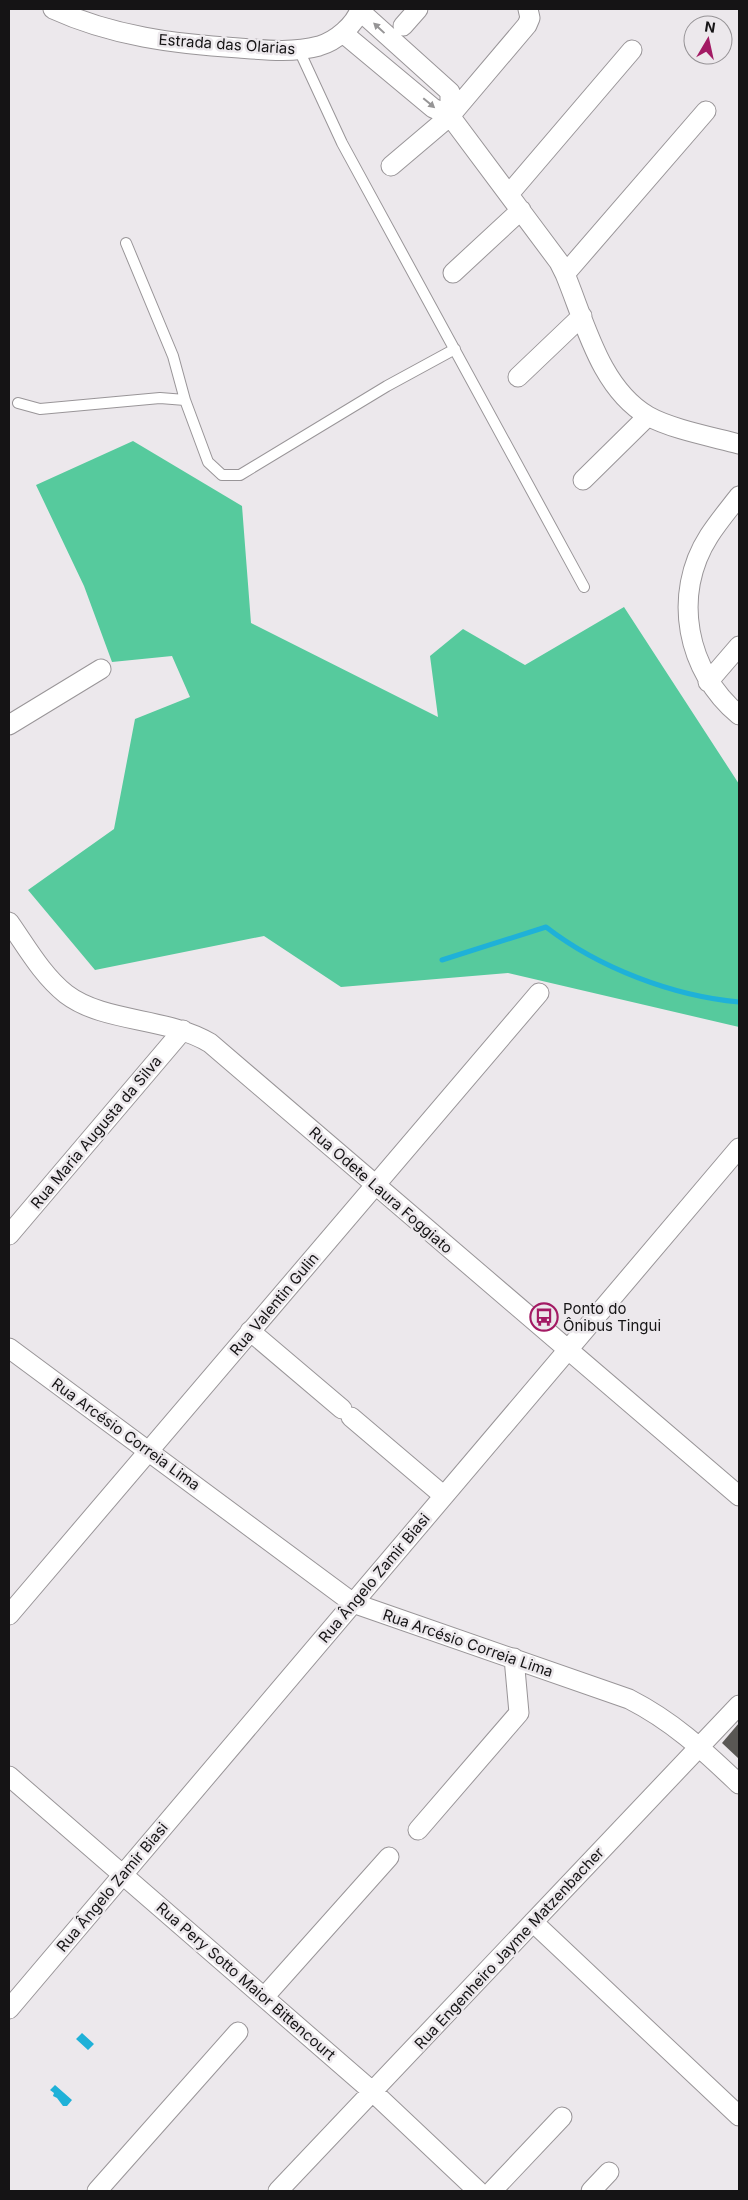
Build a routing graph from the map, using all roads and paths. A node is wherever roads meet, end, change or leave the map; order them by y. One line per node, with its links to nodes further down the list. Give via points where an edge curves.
1 (53, 9): 7 (street, Estrada das Olarias, via 96,25 159,41)
2 (418, 9): 5 (street)
3 (528, 9): 12 (street, via 530,18 527,25)
4 (360, 10): 6 (street, Estrada das Olarias); 9 (street, one-way to 4)
5 (403, 26)
6 (343, 33): 7 (street, Estrada das Olarias, via 321,45); 10 (street)
7 (299, 50): 20 (lane, via 342,143)
8 (632, 50): 14 (street)
9 (407, 52): 10 (street); 12 (street, via 450,92)
10 (390, 70): 12 (street, one-way to 12, via 433,108)
11 (706, 112): 18 (street)
12 (450, 116): 13 (street); 14 (street)
13 (391, 166)
14 (509, 194): 15 (street)
15 (521, 210): 17 (street); 18 (street)
16 (126, 243): 22 (lane, via 173,356)
17 (453, 273)
18 (565, 274): 19 (street)
19 (582, 316): 21 (street); 24 (street, via 612,383)
20 (455, 349): 22 (lane, via 240,475 222,475 208,462); 28 (lane)
21 (518, 377)
22 (185, 400): 23 (lane, via 160,398 40,409)
23 (18, 403)
24 (648, 416): 25 (street); 26 (street)
25 (739, 444)
26 (583, 480)
27 (739, 496): 31 (street, via 708,536 692,579 688,604 689,633)
28 (584, 587)
29 (739, 646): 31 (street)
30 (101, 669): 33 (street)
31 (708, 682): 32 (street)
32 (739, 715)
33 (9, 725)
34 (9, 922): 36 (street, Rua Odete Laura Foggiato, via 49,978 66,994 114,1014)
35 (539, 992): 38 (street, Rua Valentin Gulin)
36 (183, 1030): 38 (street, Rua Odete Laura Foggiato, via 210,1043); 39 (street, Rua Maria Augusta da Silva)
37 (739, 1148): 42 (street, Rua Ângelo Zamir Biasi)
38 (375, 1185): 40 (street, Rua Valentin Gulin); 42 (street, Rua Odete Laura Foggiato)
39 (9, 1235)
40 (250, 1332): 43 (street, Rua Valentin Gulin); 44 (street)
41 (9, 1348): 43 (street, Rua Arcésio Correia Lima)
42 (568, 1350): 44 (street, Rua Ângelo Zamir Biasi); 45 (street, Rua Odete Laura Foggiato)
43 (149, 1450): 46 (street, Rua Arcésio Correia Lima); 47 (street, Rua Valentin Gulin)
44 (444, 1496): 46 (street, Rua Ângelo Zamir Biasi)
45 (739, 1496)
46 (353, 1603): 48 (street, Rua Arcésio Correia Lima); 55 (street, Rua Ângelo Zamir Biasi)
47 (9, 1615)
48 (514, 1658): 50 (street, Rua Arcésio Correia Lima, via 629,1699 671,1723); 53 (street, via 519,1713)
49 (739, 1705): 50 (street, Rua Engenheiro Jayme Matzenbacher)
50 (700, 1746): 52 (street, Rua Arcésio Correia Lima); 56 (street, Rua Engenheiro Jayme Matzenbacher)
51 (9, 1776): 55 (street, Rua Pery Sotto Maior Bittencourt)
52 (739, 1784)
53 (418, 1830)
54 (390, 1857): 57 (street)
55 (123, 1874): 57 (street, Rua Pery Sotto Maior Bittencourt); 58 (street, Rua Ângelo Zamir Biasi)
56 (533, 1922): 60 (street, Rua Engenheiro Jayme Matzenbacher); 61 (street)
57 (265, 1996): 60 (street, Rua Pery Sotto Maior Bittencourt)
58 (9, 2009)
59 (238, 2032): 64 (street)
60 (373, 2092): 65 (street, Rua Engenheiro Jayme Matzenbacher); 66 (street, Rua Pery Sotto Maior Bittencourt)
61 (739, 2116)
62 (562, 2117): 67 (street)
63 (608, 2172): 68 (street)
64 (97, 2191)
65 (278, 2191)
66 (478, 2191)
67 (492, 2191)
68 (591, 2191)

